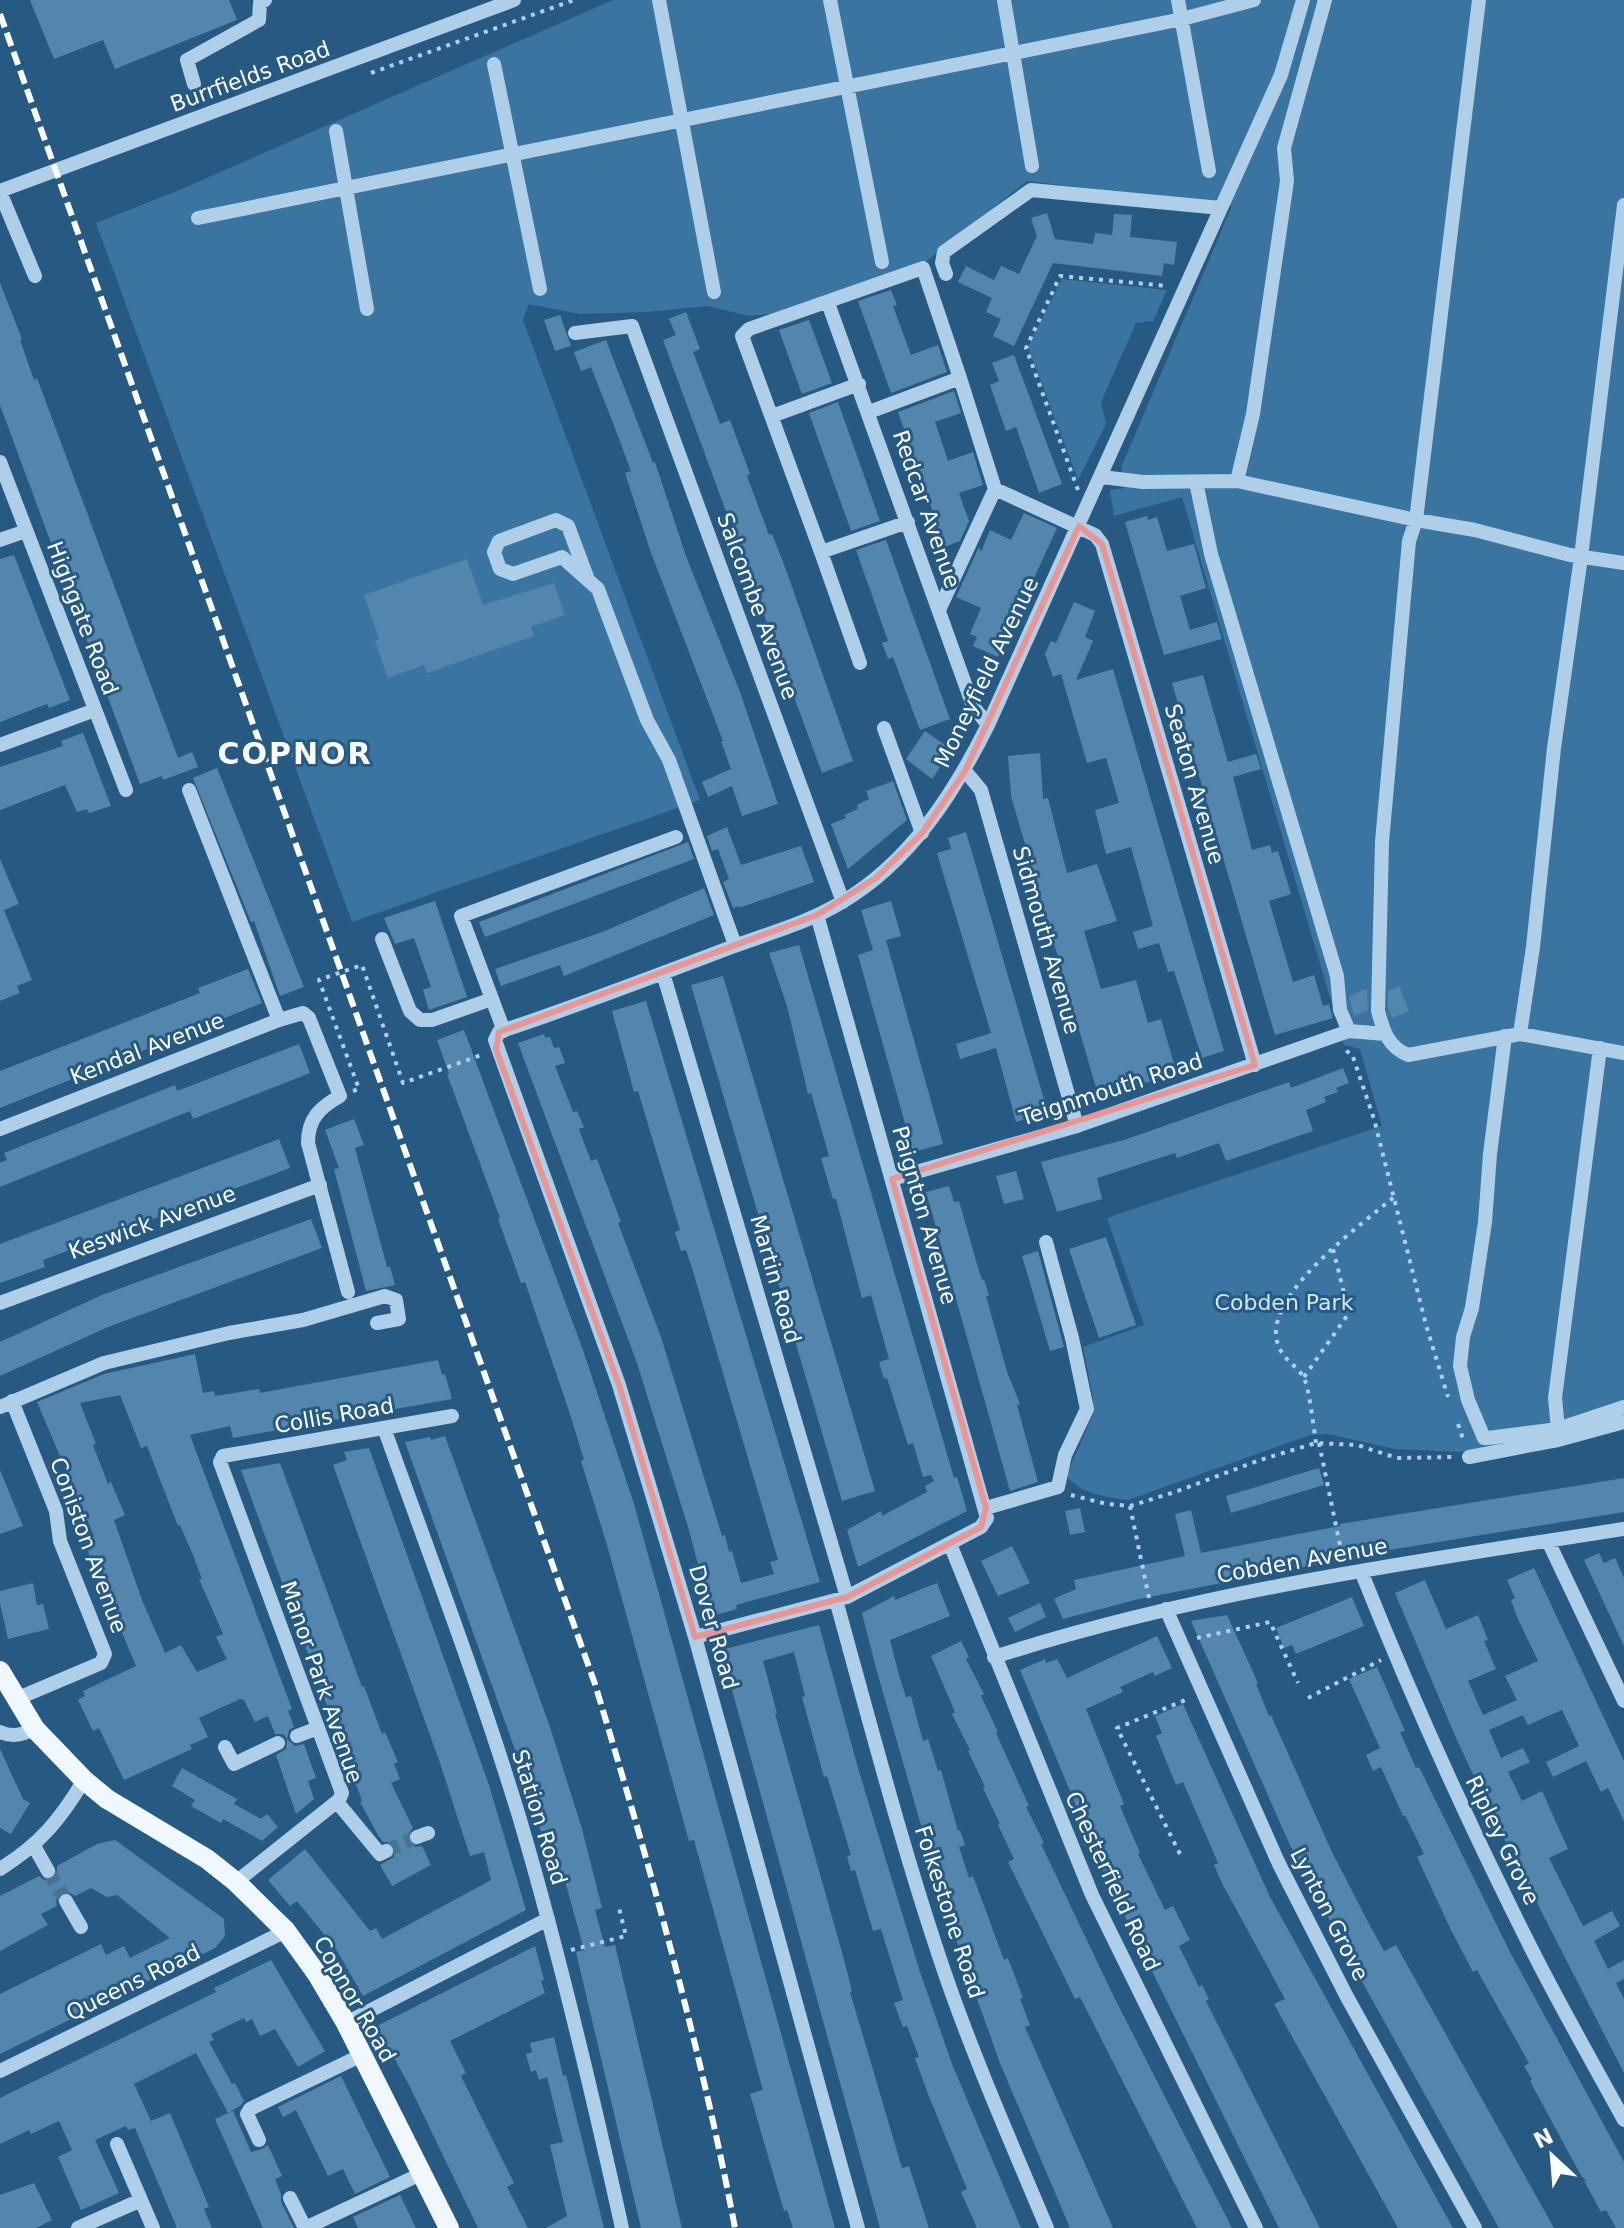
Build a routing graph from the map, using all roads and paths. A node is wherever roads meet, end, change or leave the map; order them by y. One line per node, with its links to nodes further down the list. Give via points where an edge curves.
1 (265, 0): 16 (street, via 259,20 187,60)
2 (574, 0): 15 (path)
3 (659, 0): 18 (street)
4 (830, 0): 17 (street)
5 (1004, 0): 13 (street)
6 (1178, 0): 12 (street)
7 (1254, 0): 12 (street)
8 (1303, 0): 26 (street, Moneyfield Avenue, via 1281,75)
9 (1325, 0): 43 (street, via 1284,148 1287,181 1253,414)
10 (1479, 0): 47 (street)
11 (505, 2): 24 (street, Burrfields Road)
12 (1182, 19): 13 (street); 22 (street)
13 (1013, 53): 17 (street); 21 (street)
14 (494, 64): 20 (street)
15 (367, 75)
16 (194, 84)
17 (846, 87): 18 (street); 28 (street)
18 (682, 120): 20 (street); 33 (street)
19 (336, 131): 23 (street)
20 (514, 154): 23 (street); 32 (street)
21 (1032, 166)
22 (1209, 171)
23 (346, 188): 27 (street); 35 (street)
24 (0, 191): 30 (street)
25 (1624, 205): 53 (street)
26 (1221, 208): 29 (street, via 1031,190 944,252); 31 (street, Moneyfield Avenue)
27 (198, 218)
28 (882, 262)
29 (946, 274)
30 (35, 276)
31 (1186, 288): 42 (street, Moneyfield Avenue); 46 (path, via 1060,276 1026,348 1075,487)
32 (540, 289)
33 (714, 292)
34 (828, 303): 37 (street, via 923,268); 38 (street, Redcar Avenue); 40 (street, via 749,329 742,336)
35 (367, 309)
36 (575, 333): 67 (street, Salcombe Avenue, via 632,326)
37 (960, 378): 39 (street); 45 (street)
38 (859, 384): 39 (street, Redcar Avenue); 40 (street)
39 (869, 412): 48 (street, Redcar Avenue)
40 (772, 416): 52 (street)
41 (0, 462): 50 (street, Highgate Road)
42 (1102, 477): 44 (street); 46 (street, Moneyfield Avenue)
43 (1237, 481): 44 (street); 47 (street)
44 (1196, 482): 75 (street, via 1211,554 1337,976)
45 (995, 489): 49 (street); 56 (street)
46 (1090, 502): 49 (street, Moneyfield Avenue)
47 (1416, 520): 53 (street); 76 (street, via 1409,541 1382,842 1378,1011)
48 (908, 522): 52 (street); 56 (street, Redcar Avenue)
49 (1079, 526): 59 (street, Moneyfield Avenue); 82 (street, Seaton Avenue, via 1102,544)
50 (26, 531): 51 (street); 58 (street, Highgate Road)
51 (0, 540)
52 (821, 552): 57 (street)
53 (1581, 557): 54 (street); 77 (street, via 1533,947)
54 (1624, 563)
55 (587, 577): 55 (street, via 568,526 556,520 499,541 494,552 500,569 513,574 562,557); 70 (street, via 598,589 647,720 669,760)
56 (939, 610): 59 (street, Redcar Avenue, via 973,706)
57 (860, 663)
58 (95, 710): 61 (street); 63 (street, Highgate Road)
59 (988, 725): 62 (street, Moneyfield Avenue)
60 (884, 728): 65 (street)
61 (0, 745)
62 (965, 771): 65 (street, Moneyfield Avenue); 84 (street, Sidmouth Avenue, via 981,790)
63 (126, 790)
64 (189, 790): 73 (street)
65 (922, 833): 67 (street, Moneyfield Avenue)
66 (676, 837): 72 (street, via 461,916)
67 (843, 902): 68 (street, Moneyfield Avenue)
68 (817, 915): 70 (street, Moneyfield Avenue); 86 (street, Paignton Avenue)
69 (382, 939): 72 (street, via 410,1011 420,1020)
70 (735, 945): 71 (street, Moneyfield Avenue)
71 (663, 973): 74 (street, Moneyfield Avenue); 113 (street, Martin Road)
72 (492, 999): 74 (street)
73 (279, 1020): 83 (street, Kendal Avenue, via 303,1013 309,1018); 85 (street, Kendal Avenue)
74 (504, 1031): 80 (street, via 495,1040)
75 (1345, 1033): 76 (street); 78 (street, Teignmouth Road)
76 (1385, 1034): 77 (street, via 1396,1050 1408,1055)
77 (1512, 1035): 79 (street); 102 (street, via 1460,1366 1484,1438)
78 (1321, 1042): 82 (street, Teignmouth Road); 88 (path, via 1331,1053 1351,1053)
79 (1600, 1048): 81 (street); 102 (street, via 1555,1398)
80 (496, 1049): 83 (path, via 403,1083 362,965 319,980 359,1089); 115 (street, Dover Road, via 619,1385)
81 (1624, 1053)
82 (1255, 1065): 84 (street, Teignmouth Road)
83 (340, 1096): 87 (street, via 323,1105 308,1128)
84 (1077, 1126): 86 (street, Teignmouth Road)
85 (0, 1129)
86 (892, 1179): 108 (street, Paignton Avenue)
87 (320, 1185): 91 (street); 92 (street, Keswick Avenue)
88 (1394, 1197): 90 (path); 95 (path)
89 (1046, 1242): 106 (street, via 1087,1409 1065,1455)
90 (1333, 1249): 94 (path, via 1349,1313); 94 (path, via 1315,1264 1278,1316 1276,1338 1287,1362)
91 (348, 1292)
92 (0, 1303)
93 (377, 1323): 96 (street, via 399,1319 396,1300 385,1296 303,1320 104,1363)
94 (1304, 1377): 103 (path)
95 (1450, 1402)
96 (6, 1404): 123 (street, Coniston Avenue, via 56,1511 60,1541 105,1654 101,1663)
97 (1624, 1407): 102 (street)
98 (452, 1416): 101 (street, Collis Road)
99 (1455, 1416): 105 (path)
100 (1624, 1422): 105 (street)
101 (384, 1428): 104 (street, Collis Road); 141 (street, Station Road, via 500,1760)
102 (1558, 1429)
103 (1318, 1443): 105 (path, via 1357,1445 1397,1458); 107 (path); 112 (path)
104 (223, 1456): 125 (street, Manor Park Avenue, via 220,1462)
105 (1469, 1457)
106 (1058, 1487): 107 (path, via 1078,1498); 108 (street)
107 (1130, 1506): 114 (path)
108 (986, 1508): 111 (street, via 981,1527)
109 (1624, 1529): 110 (street, Cobden Avenue)
110 (1548, 1541): 112 (street, Cobden Avenue); 124 (street)
111 (950, 1544): 113 (street); 118 (street, Chesterfield Road)
112 (1353, 1572): 114 (street, Cobden Avenue); 117 (street, Ripley Grove)
113 (842, 1598): 115 (street); 160 (street, Folkestone Road, via 900,1831 943,1968)
114 (1159, 1611): 116 (street, Lynton Grove); 118 (street, Cobden Avenue)
115 (695, 1637): 159 (street, Dover Road)
116 (1181, 1642): 120 (path, via 1270,1622); 121 (street, Lynton Grove)
117 (1393, 1654): 122 (path); 148 (street, Ripley Grove, via 1519,1924)
118 (994, 1657): 161 (street, Chesterfield Road, via 1092,1895)
119 (0, 1671): 123 (main road, Copnor Road)
120 (1298, 1683)
121 (1202, 1693): 135 (path, via 1117,1728); 162 (street, Lynton Grove, via 1285,1877)
122 (1308, 1698)
123 (16, 1699): 126 (main road, Copnor Road)
124 (1624, 1701)
125 (318, 1728): 128 (street); 132 (street, Manor Park Avenue, via 342,1793)
126 (35, 1729): 127 (street, via 22,1735); 131 (main road, Copnor Road)
127 (0, 1732)
128 (297, 1736)
129 (278, 1743): 130 (street, via 234,1764)
130 (225, 1747)
131 (84, 1780): 133 (street, via 66,1811); 138 (main road, Copnor Road)
132 (337, 1802): 134 (street, via 380,1854); 138 (street, Manor Park Avenue)
133 (34, 1846): 136 (street); 137 (street)
134 (386, 1851)
135 (1180, 1854)
136 (0, 1869)
137 (48, 1871)
138 (236, 1882): 143 (main road, Copnor Road)
139 (66, 1901): 142 (street)
140 (619, 1908): 144 (path, via 626,1936)
141 (548, 1919): 144 (street, Station Road); 145 (street)
142 (81, 1927)
143 (286, 1931): 145 (main road, Copnor Road); 147 (street, Queens Road)
144 (557, 1953): 158 (street, Station Road)
145 (346, 2023): 146 (main road, Copnor Road)
146 (362, 2055): 149 (street, via 250,2109 247,2114); 151 (main road, Copnor Road)
147 (0, 2071)
148 (1624, 2120)
149 (259, 2140)
150 (117, 2144): 153 (street)
151 (421, 2174): 156 (street); 157 (main road, Copnor Road)
152 (290, 2198): 156 (street)
153 (141, 2200): 154 (street); 155 (street)
154 (78, 2228)
155 (153, 2228)
156 (305, 2228)
157 (449, 2228)
158 (622, 2228)
159 (858, 2228)
160 (1047, 2228)
161 (1256, 2228)
162 (1475, 2228)

